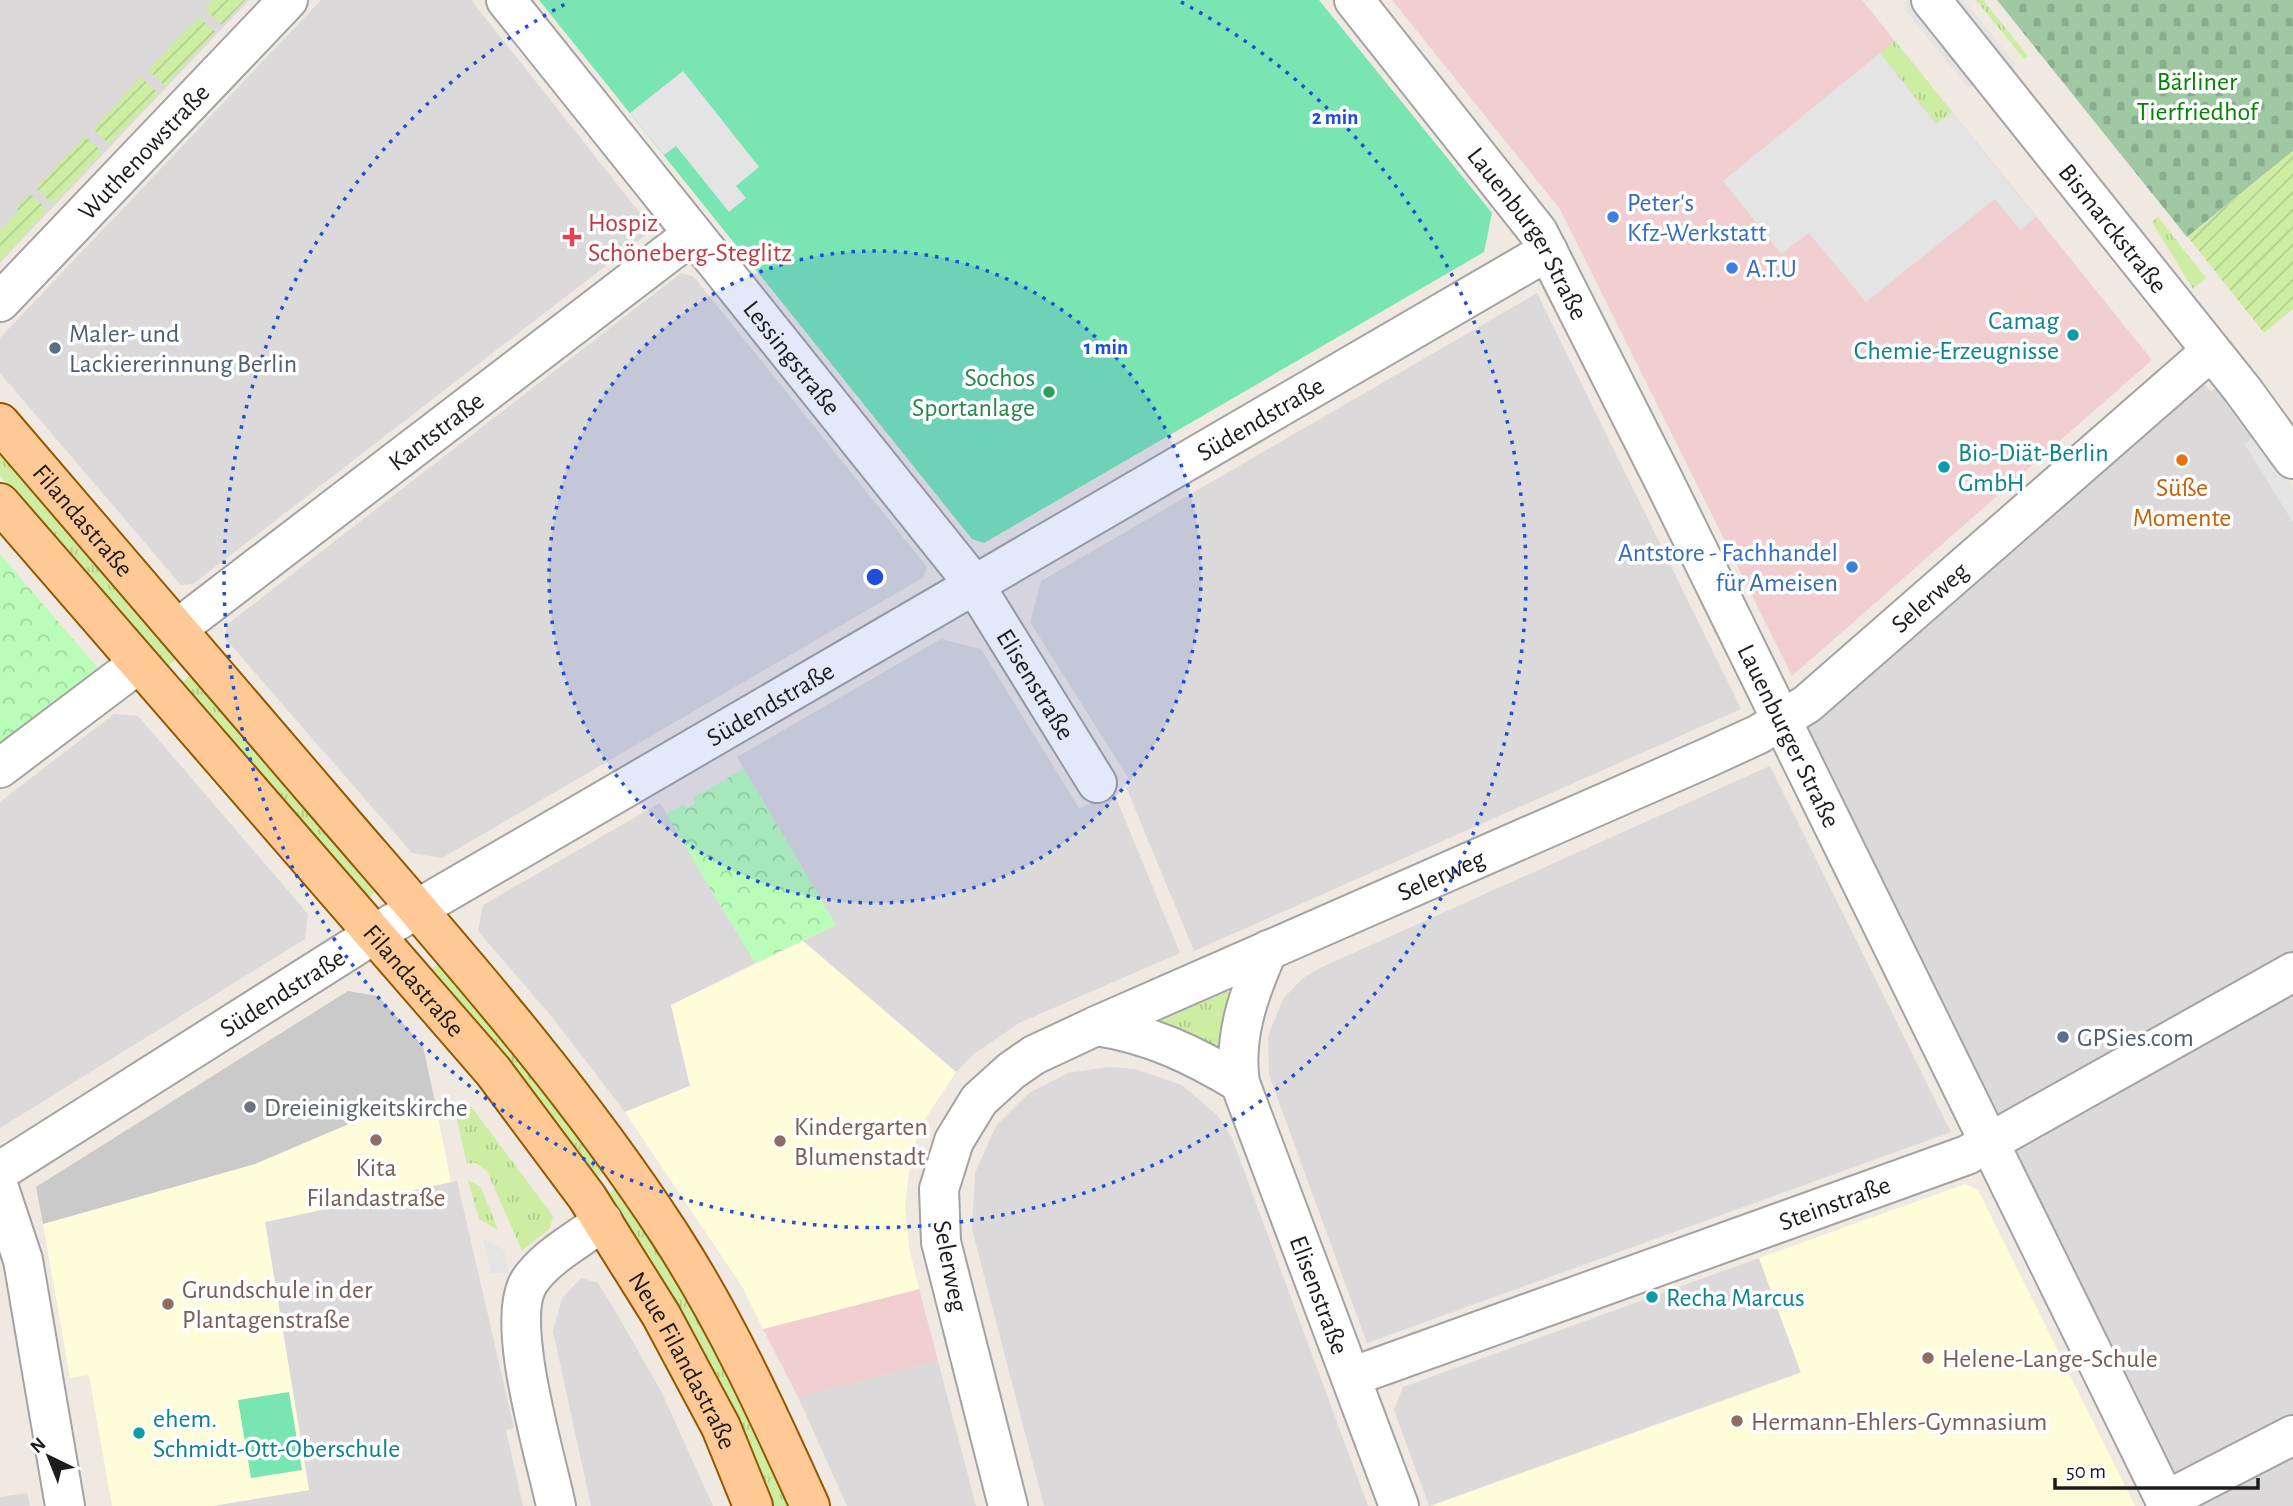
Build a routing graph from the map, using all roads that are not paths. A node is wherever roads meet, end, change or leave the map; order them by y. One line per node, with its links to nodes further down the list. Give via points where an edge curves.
1 (288, 0): 7 (street, Wuthenowstraße)
2 (506, 0): 5 (street, Lessingstraße)
3 (1354, 0): 6 (street, Lauenburger Straße, via 1535,226)
4 (1931, 0): 8 (street, Bismarckstraße)
5 (693, 234): 12 (street, Lessingstraße); 13 (street, Kantstraße)
6 (1548, 251): 12 (street, Südendstraße); 15 (street, Lauenburger Straße)
7 (0, 302)
8 (2211, 351): 10 (street, Bismarckstraße); 15 (street, Selerweg)
9 (0, 423): 13 (main road, Filandastraße)
10 (2293, 459)
11 (0, 503): 14 (main road, Filandastraße)
12 (974, 584): 17 (street, Elisenstraße); 18 (street, Südendstraße)
13 (177, 629): 18 (main road, Filandastraße)
14 (138, 664): 16 (street); 19 (main road, Filandastraße)
15 (1781, 722): 20 (street, Selerweg); 24 (street, Lauenburger Straße)
16 (0, 768)
17 (1097, 783)
18 (418, 910): 19 (street, Südendstraße); 28 (main road, Filandastraße, via 546,1065)
19 (376, 933): 25 (street, Südendstraße); 27 (main road, Filandastraße, via 493,1070)
20 (1268, 950): 22 (street, Selerweg); 23 (street, Elisenstraße, via 1253,983 1239,1041)
21 (2293, 972): 24 (street, Steinstraße)
22 (1096, 1026): 23 (street, via 1160,1041); 36 (street, Selerweg, via 1034,1055 979,1100 954,1141 939,1189 941,1242)
23 (1240, 1083): 29 (street, Elisenstraße)
24 (1989, 1144): 29 (street, Steinstraße); 31 (street, Lauenburger Straße)
25 (0, 1171)
26 (0, 1191): 32 (street, via 23,1260)
27 (603, 1221): 33 (street, via 529,1282 520,1308 520,1338); 34 (main road, Neue Filandastraße, via 662,1315 721,1427)
28 (670, 1235): 35 (main road, Neue Filandastraße, via 736,1351)
29 (1351, 1377): 37 (street, Elisenstraße)
30 (2293, 1435): 31 (street)
31 (2166, 1504)
32 (65, 1506)
33 (556, 1506)
34 (753, 1506)
35 (810, 1506)
36 (1008, 1506)
37 (1399, 1506)

